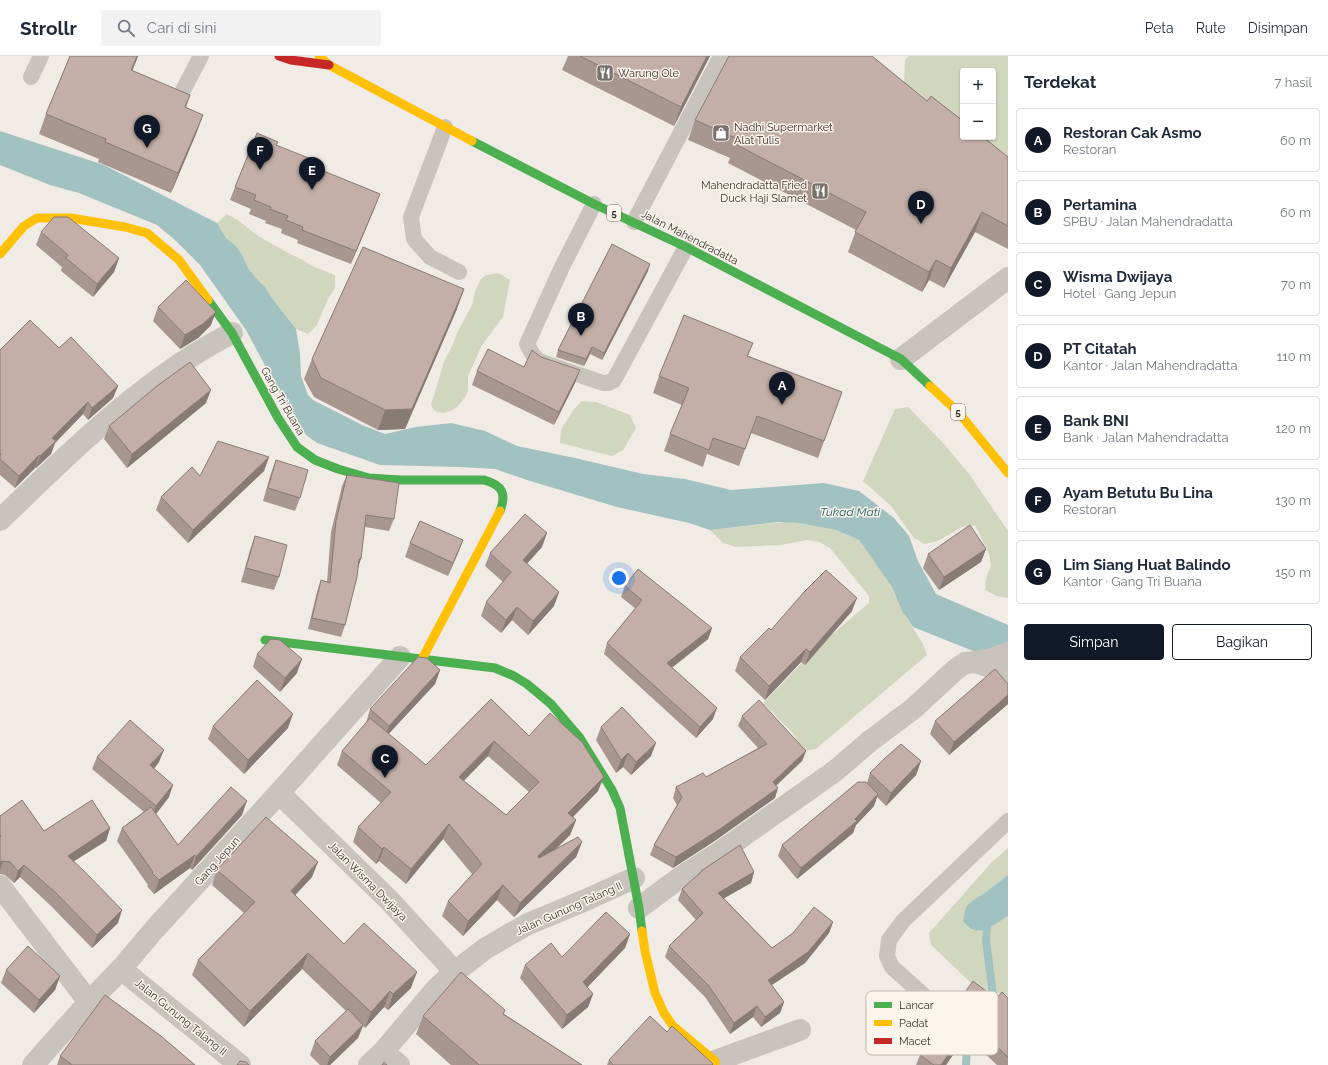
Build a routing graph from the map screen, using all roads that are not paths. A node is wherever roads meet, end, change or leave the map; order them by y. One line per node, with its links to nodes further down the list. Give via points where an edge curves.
1 (41, 56): 7 (lane)
2 (201, 56): 8 (lane)
3 (280, 56): 6 (main road, Jalan Mahendradatta / 5)
4 (319, 56): 6 (main road, Jalan Mahendradatta / 5)
5 (721, 56): 11 (lane)
6 (329, 65): 9 (main road, Jalan Mahendradatta / 5)
7 (31, 77)
8 (181, 94)
9 (444, 127): 10 (main road, Jalan Mahendradatta / 5); 14 (lane, via 412,217 414,239 430,257)
10 (594, 204): 11 (main road, Jalan Mahendradatta / 5); 12 (lane, via 527,344 539,361 603,383 614,380)
11 (634, 222): 12 (main road, Jalan Mahendradatta / 5)
12 (686, 247): 17 (main road, Jalan Mahendradatta / 5)
13 (0, 254): 16 (main road, Gang Tri Buana, via 24,226 37,218 71,218 147,233 179,260)
14 (459, 272)
15 (1008, 278): 17 (street)
16 (232, 333): 19 (street, via 168,372 126,404 87,436); 23 (main road, Gang Tri Buana, via 285,430 297,448 316,460 369,478 484,480 494,482 503,491 504,499 496,519)
17 (901, 359): 18 (main road, Jalan Mahendradatta / 5, via 959,413)
18 (1008, 473)
19 (0, 520)
20 (265, 640): 21 (main road)
21 (400, 657): 23 (main road); 25 (street, Gang Jepun)
22 (991, 658): 24 (street); 29 (street, via 965,663 955,670 914,708 835,771)
23 (422, 659): 27 (main road, via 495,668 521,680 551,704 580,738 612,790 620,808)
24 (1008, 673)
25 (279, 793): 30 (street, Gang Jepun, via 158,925); 31 (street, Jalan Wisma Dwijaya, via 389,900)
26 (1008, 821): 32 (lane, via 903,921 889,940 887,956 892,967)
27 (634, 878): 29 (main road); 31 (street, Jalan Gunung Talang II, via 528,924 486,948)
28 (0, 886): 33 (street)
29 (639, 908): 36 (main road, via 645,952 664,1013 674,1026)
30 (122, 969): 33 (street, Gang Jepun); 38 (street, Jalan Gunung Talang II)
31 (455, 972): 35 (street, Jalan Gunung Talang II, via 437,988)
32 (919, 991)
33 (89, 1002): 37 (street, Gang Jepun)
34 (800, 1030): 36 (street)
35 (384, 1061)
36 (715, 1063)
37 (33, 1065)
38 (240, 1065)

